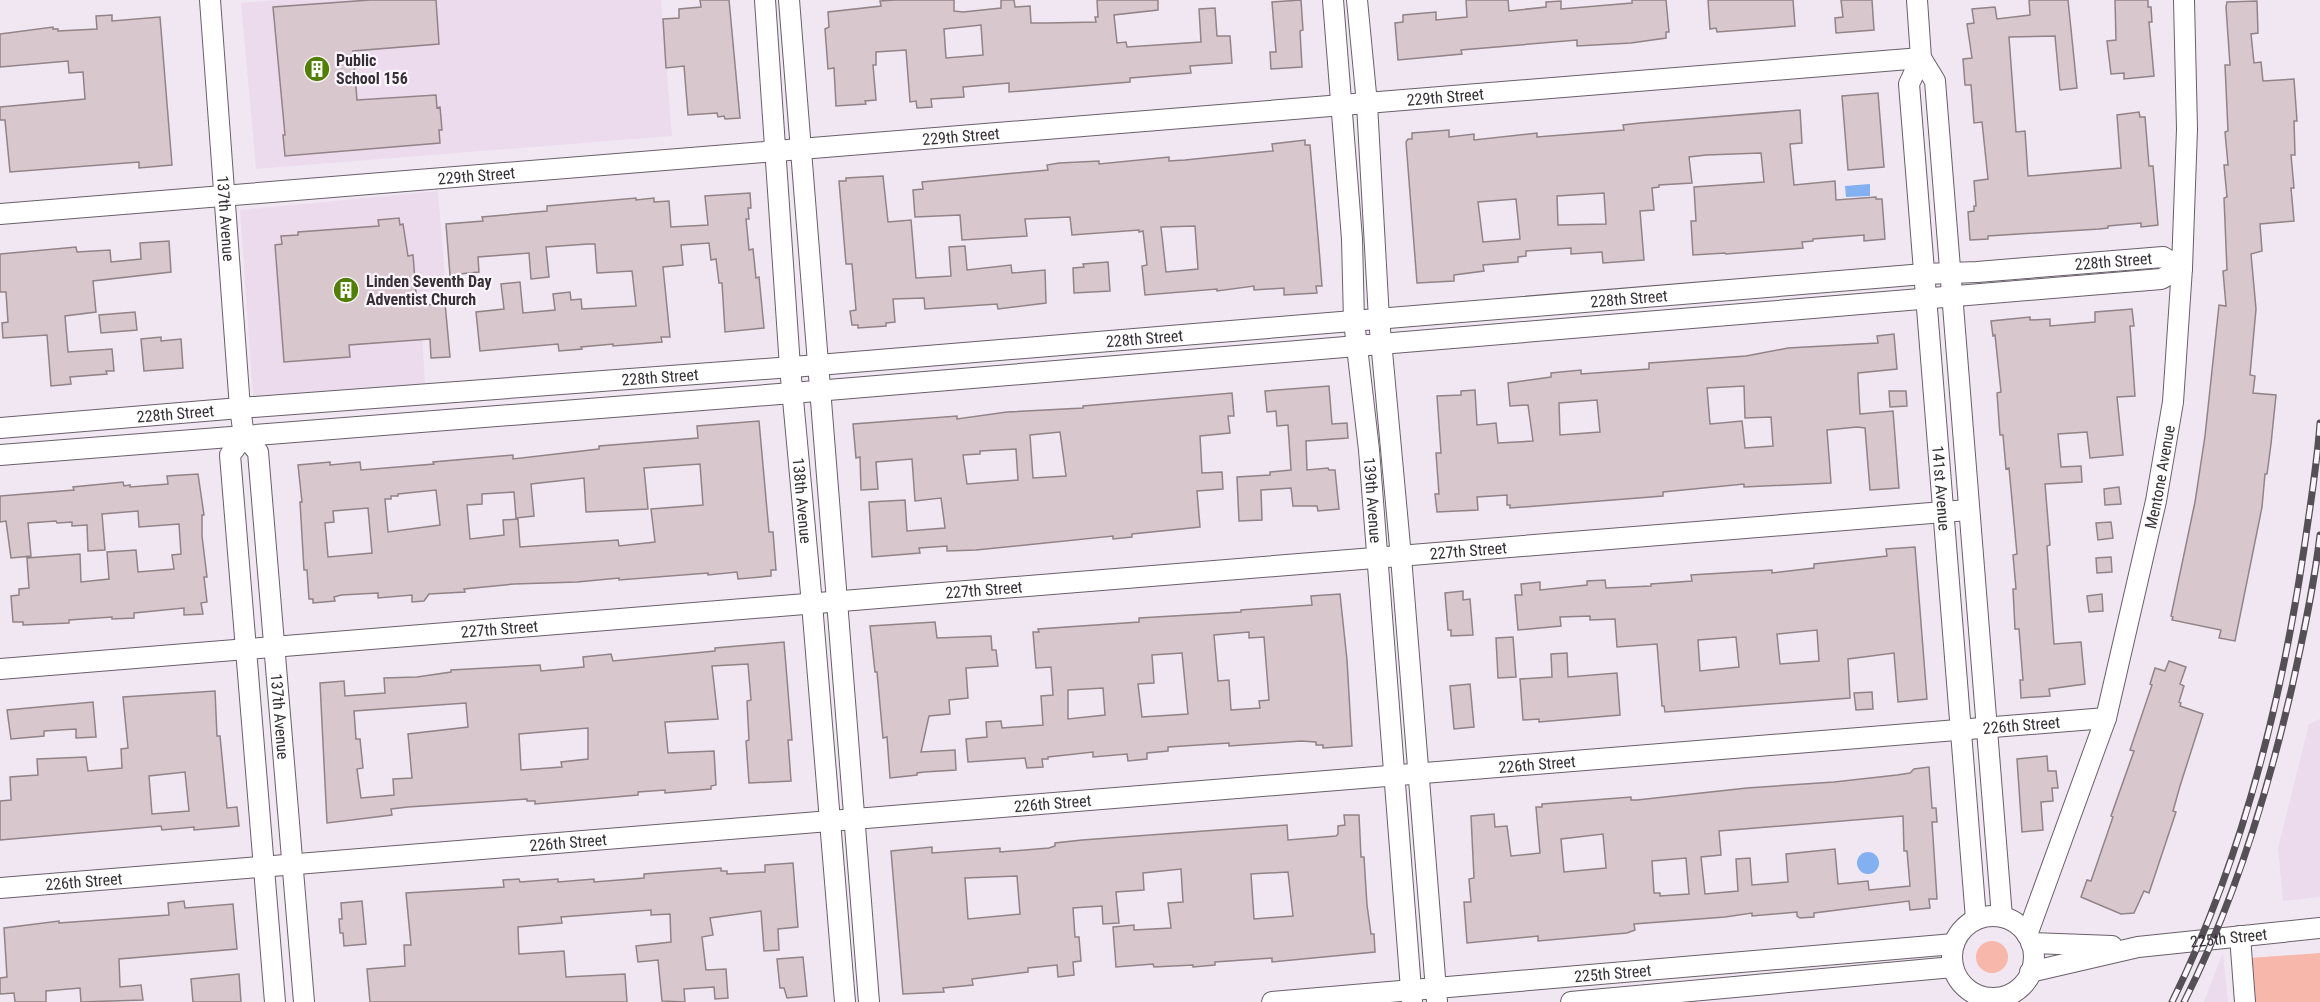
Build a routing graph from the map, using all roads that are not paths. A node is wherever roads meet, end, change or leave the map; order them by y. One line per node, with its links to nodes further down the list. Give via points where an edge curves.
1 (210, 0): 13 (street, 137th Avenue)
2 (765, 0): 12 (street, 138th Avenue)
3 (789, 0): 11 (street, 138th Avenue)
4 (1333, 0): 10 (street, 139th Avenue)
5 (1357, 0): 9 (street, 139th Avenue)
6 (1917, 0): 8 (street, 141st Avenue)
7 (2184, 0): 15 (street, Mentone Avenue, via 2187,129)
8 (1922, 58): 9 (street, 229th Street); 16 (street, 141st Avenue, via 1935,81); 17 (street, 141st Avenue, via 1909,84)
9 (1367, 104): 10 (street, 229th Street); 20 (street, 139th Avenue)
10 (1341, 106): 11 (street, 229th Street); 21 (street, 139th Avenue)
11 (801, 149): 12 (street, 229th Street); 24 (street, 138th Avenue)
12 (776, 151): 13 (street, 229th Street); 25 (street, 138th Avenue)
13 (225, 196): 14 (street, 229th Street); 31 (street, 137th Avenue)
14 (0, 214)
15 (2182, 268): 16 (street, 228th Street, via 2163,257); 18 (street, 228th Street, via 2161,279); 47 (street, Mentone Avenue, via 2173,402 2156,501)
16 (1949, 273): 17 (street, 228th Street); 18 (street, 141st Avenue)
17 (1924, 274): 19 (street, 141st Avenue); 20 (street, 228th Street)
18 (1952, 297): 19 (street, 228th Street); 38 (street, 141st Avenue)
19 (1926, 299): 22 (street, 228th Street); 39 (street, 141st Avenue)
20 (1379, 319): 21 (street, 228th Street); 22 (street, 139th Avenue)
21 (1354, 321): 23 (street, 139th Avenue); 24 (street, 228th Street)
22 (1381, 342): 23 (street, 228th Street); 40 (street, 139th Avenue)
23 (1357, 344): 27 (street, 228th Street); 41 (street, 139th Avenue)
24 (818, 365): 25 (street, 228th Street); 27 (street, 138th Avenue)
25 (790, 367): 26 (street, 228th Street); 29 (street, 138th Avenue)
26 (612, 380): 28 (street, 228th Street); 30 (street)
27 (820, 390): 29 (street, 228th Street); 42 (street, 138th Avenue)
28 (431, 393): 31 (street, 228th Street); 32 (street)
29 (792, 393): 30 (street, 228th Street); 43 (street, 138th Avenue)
30 (611, 407): 32 (street, 228th Street)
31 (240, 408): 33 (street, 228th Street); 35 (street, 137th Avenue)
32 (432, 421): 35 (street, 228th Street)
33 (48, 424): 34 (street, 228th Street); 36 (street)
34 (0, 428)
35 (244, 436): 36 (street, 228th Street); 44 (street, 137th Avenue, via 258,452); 45 (street, 137th Avenue, via 230,455)
36 (51, 451): 37 (street, 228th Street)
37 (0, 455)
38 (1968, 510): 39 (street, 227th Street); 48 (street, 141st Avenue)
39 (1944, 512): 40 (street, 227th Street); 49 (street, 141st Avenue)
40 (1401, 557): 41 (street, 227th Street); 50 (street, 139th Avenue)
41 (1377, 559): 42 (street, 227th Street); 51 (street, 139th Avenue)
42 (837, 602): 43 (street, 227th Street); 52 (street, 138th Avenue)
43 (812, 604): 44 (street, 227th Street); 53 (street, 138th Avenue)
44 (274, 647): 45 (street, 227th Street); 54 (street, 137th Avenue)
45 (245, 649): 46 (street, 227th Street); 55 (street, 137th Avenue)
46 (0, 669)
47 (2106, 718): 48 (street, 226th Street); 61 (street, Mentone Avenue)
48 (1986, 729): 49 (street, 226th Street); 57 (street, 141st Avenue)
49 (1961, 730): 50 (street, 226th Street); 58 (street, 141st Avenue)
50 (1419, 773): 51 (street, 226th Street); 66 (street, 139th Avenue)
51 (1394, 775): 52 (street, 226th Street); 67 (street, 139th Avenue)
52 (853, 819): 53 (street, 226th Street); 73 (street, 138th Avenue)
53 (830, 820): 54 (street, 226th Street); 72 (street, 138th Avenue)
54 (291, 866): 55 (street, 226th Street); 71 (street, 137th Avenue)
55 (262, 868): 56 (street, 226th Street); 70 (street, 137th Avenue)
56 (0, 888)
57 (2002, 917): 58 (street); 61 (street, via 2013,921)
58 (1976, 919): 62 (street)
59 (2320, 928): 60 (street, 225th Street)
60 (2240, 936): 63 (street, 225th Street); 76 (street)
61 (2029, 939): 63 (street, 225th Street); 65 (street, via 2033,955)
62 (1953, 944): 64 (street); 66 (street, 225th Street)
63 (2138, 947): 65 (street, 225th Street)
64 (1953, 967): 68 (street); 75 (street, 225th Street)
65 (2030, 972): 69 (street)
66 (1436, 995): 67 (street, 225th Street)
67 (1412, 997): 74 (street, 225th Street)
68 (1974, 997): 69 (street)
69 (2010, 998)
70 (275, 1002)
71 (303, 1002)
72 (845, 1002)
73 (869, 1002)
74 (1272, 1002)
75 (1571, 1002)
76 (2245, 1002)

